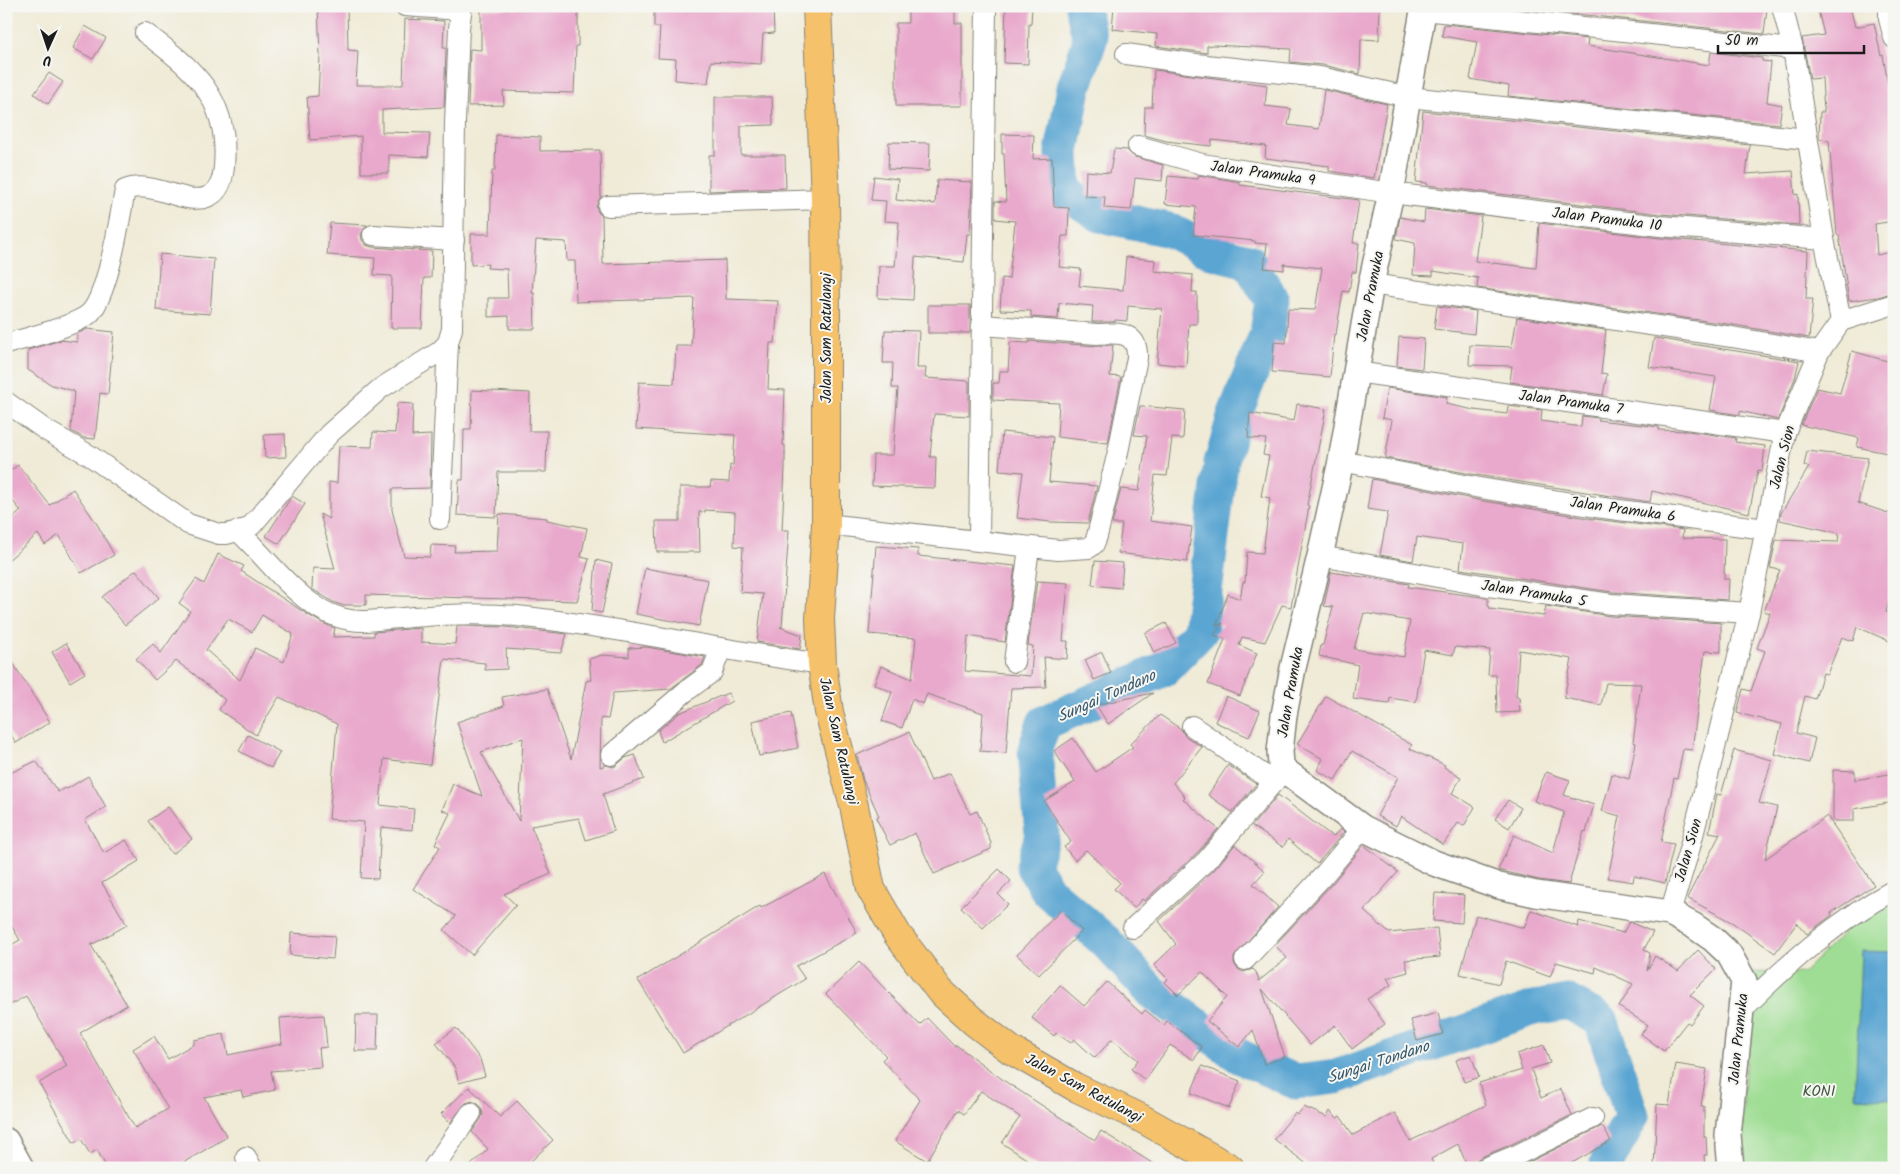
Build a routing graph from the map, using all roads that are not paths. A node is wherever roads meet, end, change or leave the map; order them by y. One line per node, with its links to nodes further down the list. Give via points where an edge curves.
1 (405, 6): 6 (street)
2 (818, 6): 16 (main road, Jalan Sam Ratulangi)
3 (986, 6): 24 (street)
4 (1782, 6): 10 (street)
5 (1889, 6): 9 (street)
6 (461, 8): 20 (street, via 455,122)
7 (1423, 8): 10 (street); 12 (street, Jalan Pramuka)
8 (145, 33): 26 (street, via 186,65 212,96 224,127 222,182 209,196 200,199 148,187 125,190 105,282 90,313 68,326)
9 (1894, 38)
10 (1793, 49): 13 (street)
11 (1126, 54): 12 (street, via 1320,77)
12 (1408, 97): 13 (street); 15 (street, Jalan Pramuka)
13 (1807, 140): 19 (street)
14 (1138, 146): 15 (street, Jalan Pramuka 9, via 1202,164)
15 (1391, 192): 19 (street, Jalan Pramuka 10, via 1660,226); 21 (street, Jalan Pramuka)
16 (826, 198): 17 (street); 33 (main road, Jalan Sam Ratulangi)
17 (608, 206)
18 (373, 235): 20 (street)
19 (1824, 239): 23 (street)
20 (454, 240): 25 (street, via 452,329)
21 (1371, 284): 27 (street); 28 (street, Jalan Pramuka)
22 (1894, 304): 23 (street)
23 (1841, 321): 27 (street, Jalan Sion)
24 (982, 325): 36 (street); 37 (street, via 1116,333 1135,341 1137,348 1106,507 1094,544 1089,548 1066,550)
25 (448, 343): 32 (street); 35 (street, via 381,388 350,414 329,434 252,525)
26 (6, 344)
27 (1819, 352): 30 (street, Jalan Sion)
28 (1356, 372): 30 (street, Jalan Pramuka 7); 31 (street, Jalan Pramuka)
29 (6, 402): 35 (street, via 188,524 219,534)
30 (1785, 433): 34 (street, Jalan Sion)
31 (1341, 461): 34 (street, Jalan Pramuka 6, via 1596,507); 38 (street, Jalan Pramuka)
32 (440, 519)
33 (826, 524): 36 (street); 42 (main road, Jalan Sam Ratulangi, via 820,619)
34 (1766, 529): 39 (street, Jalan Sion)
35 (239, 532): 40 (street, via 309,602 328,613 355,620 448,614 526,617)
36 (979, 542): 37 (street)
37 (1029, 548): 41 (street)
38 (1320, 556): 39 (street, Jalan Pramuka 5, via 1611,604); 45 (street, Jalan Pramuka, via 1284,715)
39 (1749, 613): 48 (street, Jalan Sion, via 1690,847)
40 (721, 648): 42 (street); 44 (street, via 712,672)
41 (1014, 662)
42 (822, 664): 57 (main road, Jalan Sam Ratulangi, via 829,712 854,806 870,889 896,934 940,991 1011,1050)
43 (1192, 726): 45 (street)
44 (611, 755)
45 (1279, 776): 46 (street, Jalan Pramuka); 49 (street, via 1207,860)
46 (1364, 828): 48 (street, Jalan Pramuka, via 1434,863 1499,886); 50 (street)
47 (1894, 890): 51 (street, via 1825,934)
48 (1670, 913): 51 (street, Jalan Pramuka, via 1713,939 1729,954 1744,981)
49 (1133, 928)
50 (1245, 960)
51 (1740, 1012): 59 (street, Jalan Pramuka, via 1728,1135)
52 (472, 1113): 56 (street)
53 (1593, 1118): 58 (street)
54 (6, 1141): 55 (street)
55 (21, 1168)
56 (433, 1168)
57 (1230, 1168)
58 (1485, 1168)
59 (1731, 1168)

